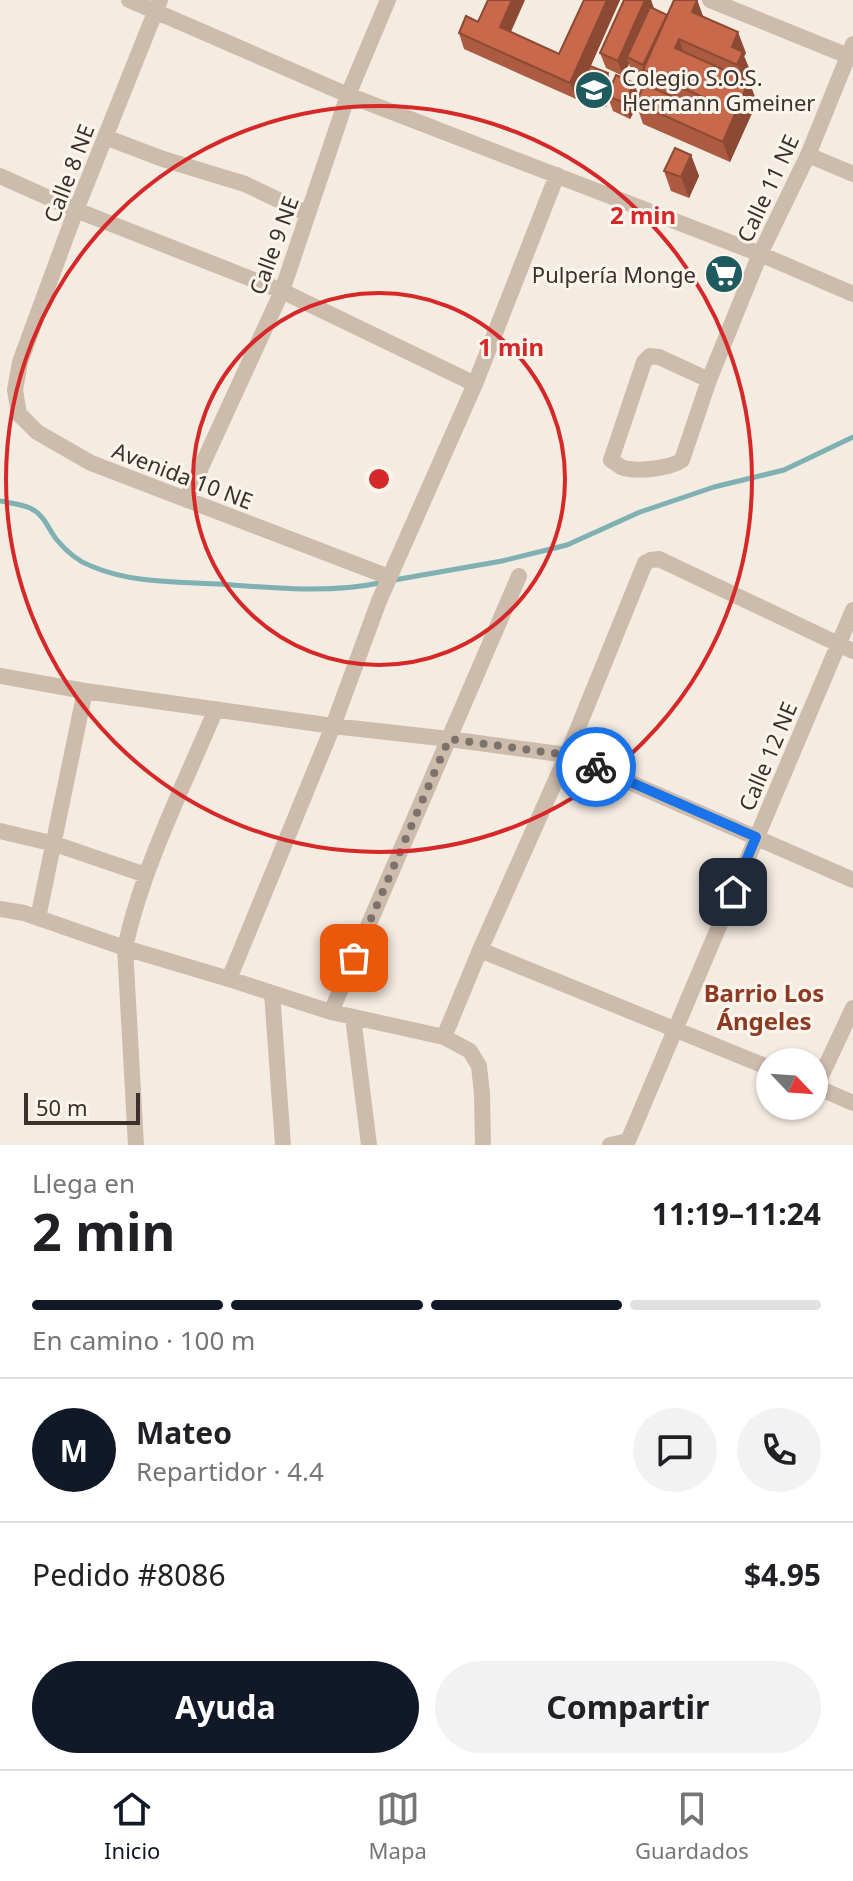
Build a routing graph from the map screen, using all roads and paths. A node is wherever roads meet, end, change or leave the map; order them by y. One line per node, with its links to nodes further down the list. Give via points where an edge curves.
1 (129, 0): 4 (street)
2 (710, 0): 5 (street)
3 (384, 1): 6 (street, Calle 9 NE)
4 (158, 5): 6 (street); 7 (street, Calle 8 NE)
5 (851, 53): 8 (street, Calle 11 NE)
6 (348, 95): 10 (street); 13 (street, Calle 9 NE)
7 (105, 137): 12 (street, Calle 8 NE); 13 (street, via 245,184)
8 (808, 155): 9 (street); 14 (street, Calle 11 NE)
9 (853, 174)
10 (557, 175): 14 (street); 19 (street)
11 (0, 176): 12 (street)
12 (76, 210): 15 (street); 17 (street, Calle 8 NE)
13 (308, 214): 15 (street, Calle 9 NE)
14 (760, 254): 16 (street); 18 (street, Calle 11 NE)
15 (282, 291): 19 (street); 20 (street, Calle 9 NE)
16 (853, 294)
17 (20, 362): 20 (street, Avenida 10 NE, via 15,390 19,414 37,432 91,463)
18 (709, 380): 18 (street, Calle 11 NE, via 682,460 674,466 629,469 611,460 650,356)
19 (475, 384): 21 (street)
20 (186, 500): 21 (street, Avenida 10 NE)
21 (392, 569): 28 (street)
22 (519, 576): 29 (street)
23 (853, 610): 24 (street, Calle 12 NE)
24 (846, 648): 30 (street, via 659,559 651,560 645,563); 32 (street, Calle 12 NE)
25 (0, 676): 26 (street)
26 (85, 691): 27 (street); 33 (street)
27 (216, 709): 28 (street); 34 (street)
28 (333, 726): 29 (street); 40 (street)
29 (449, 739): 30 (street); 43 (street)
30 (567, 755): 32 (street); 39 (street)
31 (0, 831): 33 (street)
32 (756, 837): 35 (street); 45 (street, Calle 12 NE)
33 (55, 844): 34 (street); 37 (street)
34 (146, 875): 38 (street)
35 (853, 880)
36 (0, 909): 37 (street)
37 (38, 918): 38 (street)
38 (125, 948): 40 (street); 52 (street)
39 (480, 950): 45 (street); 46 (street)
40 (229, 979): 41 (street)
41 (272, 993): 43 (street); 53 (street)
42 (853, 1008): 47 (street)
43 (331, 1012): 44 (street)
44 (353, 1017): 46 (street); 54 (street)
45 (675, 1029): 48 (street); 51 (street, Calle 12 NE)
46 (444, 1037): 55 (street, via 470,1051 479,1066)
47 (828, 1060)
48 (756, 1062)
49 (828, 1092): 50 (street)
50 (853, 1103)
51 (629, 1143): 56 (street)
52 (136, 1145)
53 (283, 1145)
54 (369, 1145)
55 (483, 1145)
56 (610, 1145)

